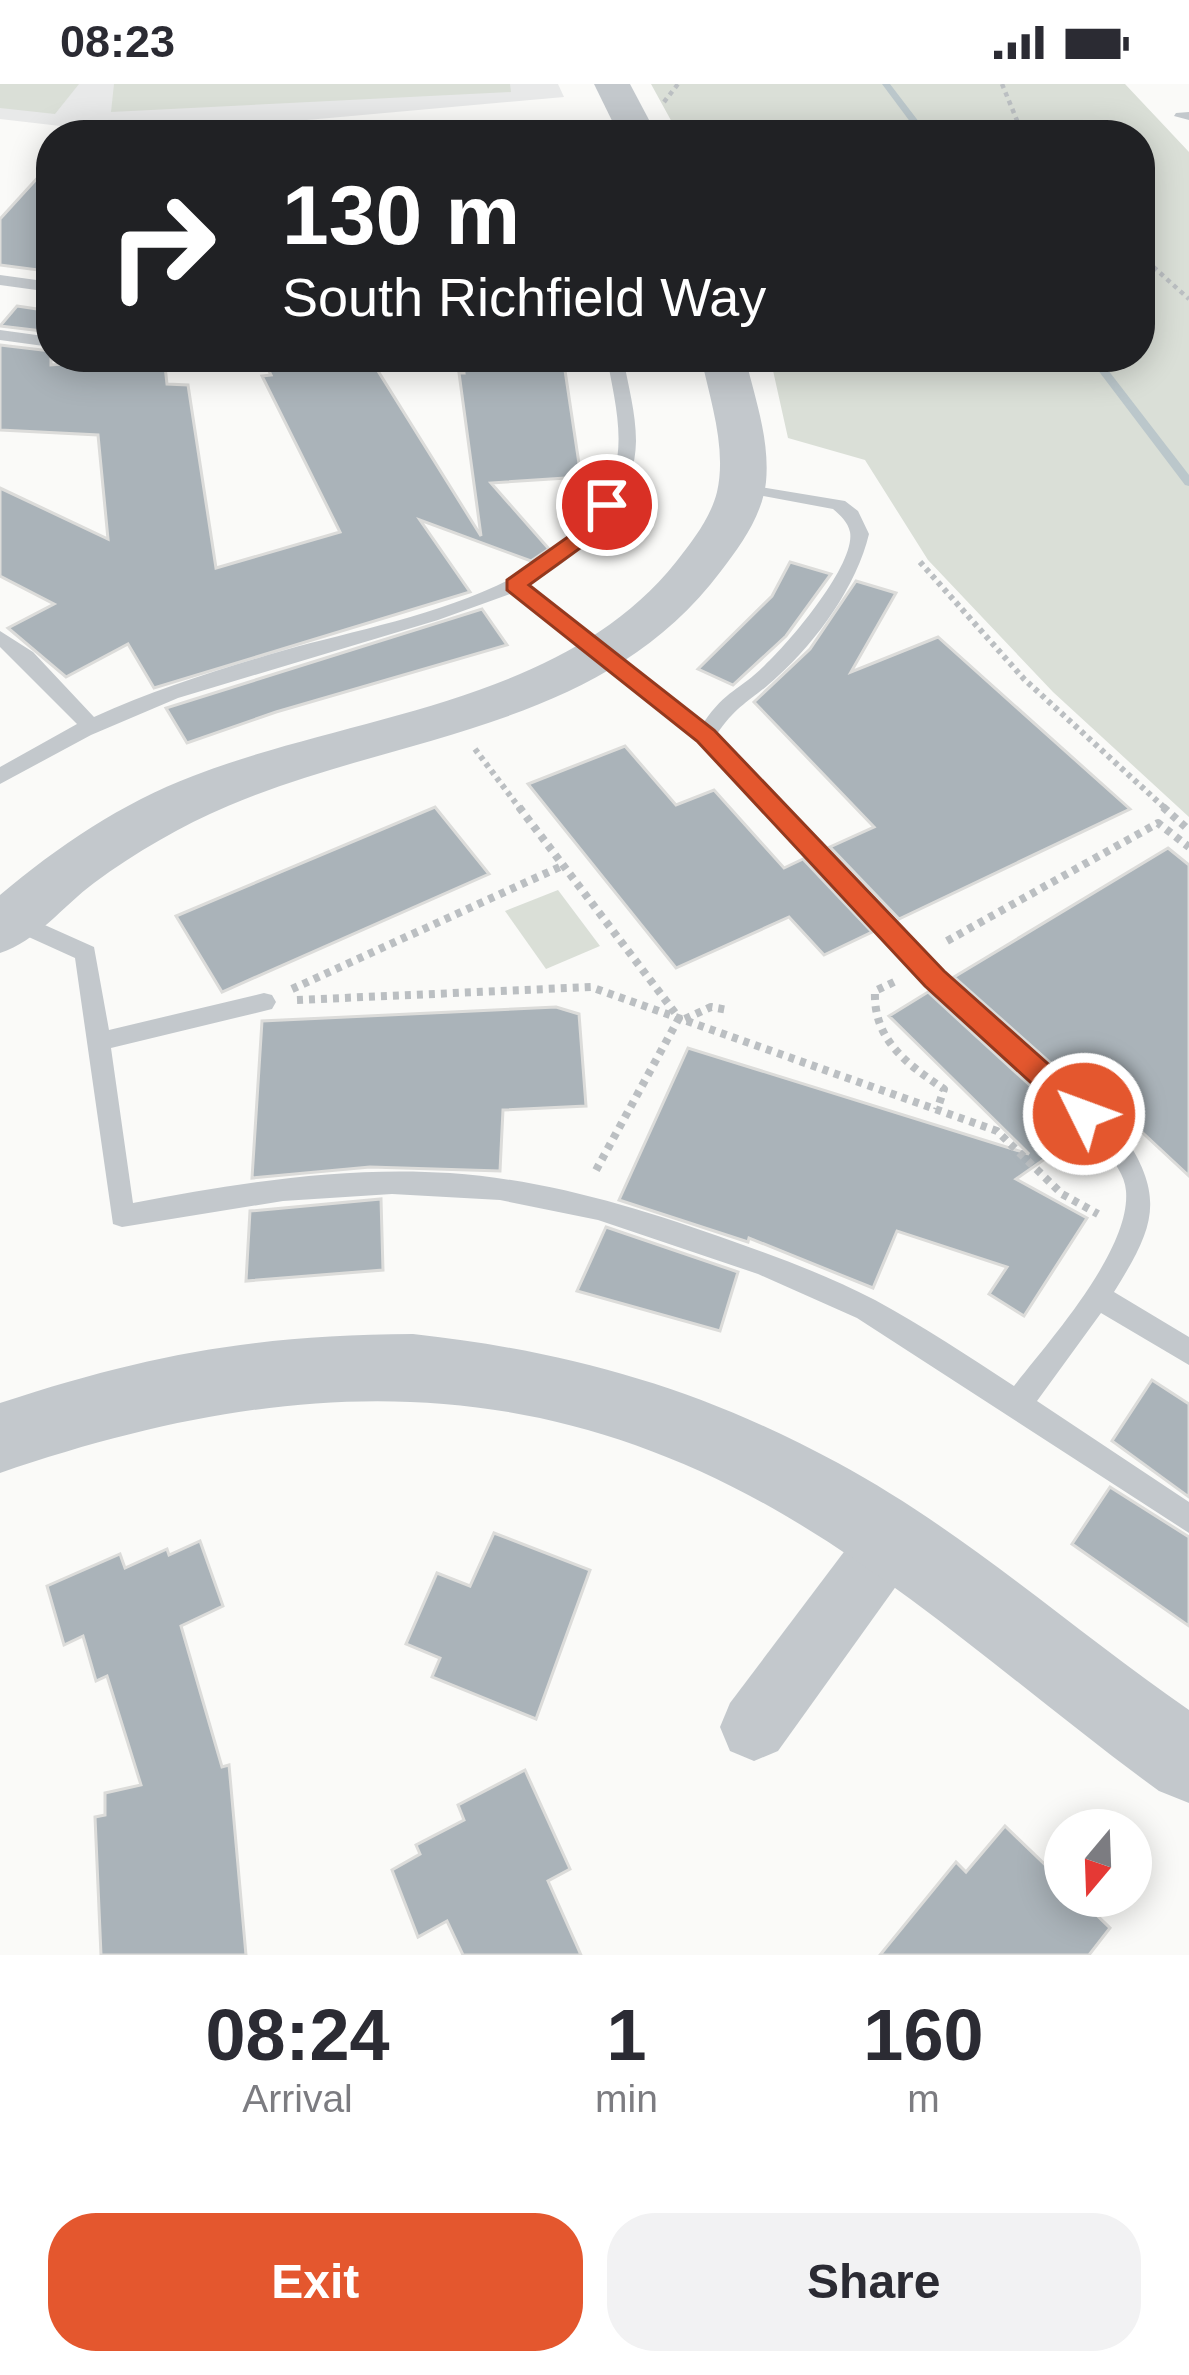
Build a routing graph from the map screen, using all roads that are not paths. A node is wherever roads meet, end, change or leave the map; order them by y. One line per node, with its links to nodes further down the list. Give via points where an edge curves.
1 (612, 84): 2 (street)
2 (630, 120)
3 (0, 280): 4 (lane)
4 (36, 285)
5 (0, 335): 6 (lane)
6 (36, 340)
7 (617, 372): 10 (lane, via 628,443 622,475 582,536)
8 (726, 372): 9 (street)
9 (742, 487): 12 (street, via 704,564 668,603); 14 (lane, via 839,505 860,534 854,559 804,637 728,702)
10 (515, 585): 12 (lane); 13 (lane, via 167,694)
11 (0, 638): 13 (lane)
12 (602, 652): 14 (lane); 16 (street, via 492,701 211,790 104,848)
13 (91, 726): 15 (lane)
14 (706, 736): 19 (lane, via 934,978 1114,1141 1140,1192 1138,1217)
15 (0, 777)
16 (4, 921): 18 (lane, via 86,953)
17 (264, 1002): 18 (lane)
18 (98, 1042): 21 (lane, via 122,1216 331,1184 450,1185 553,1198 768,1266 882,1318)
19 (1097, 1296): 20 (lane); 21 (lane)
20 (1189, 1352)
21 (1015, 1407): 23 (lane)
22 (0, 1438): 24 (street, via 205,1378 330,1364 413,1365 618,1402 737,1449)
23 (1189, 1519)
24 (890, 1542): 25 (street); 26 (street)
25 (754, 1727)
26 (1189, 1761)

